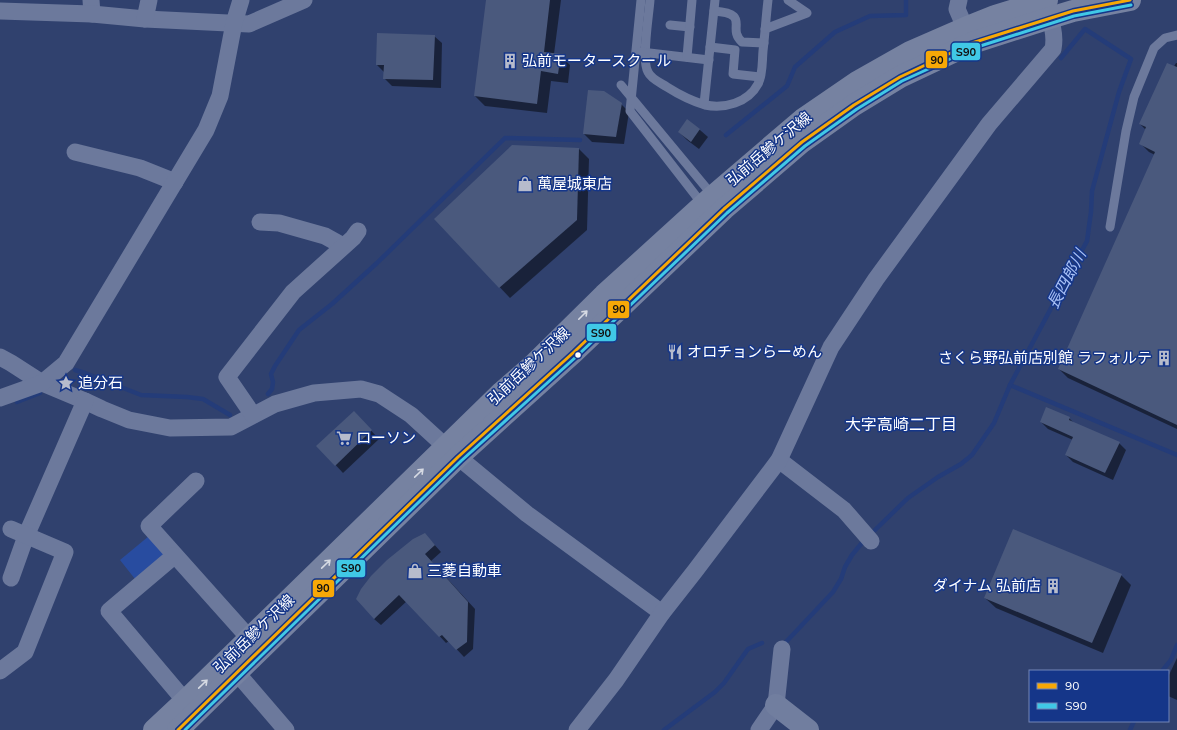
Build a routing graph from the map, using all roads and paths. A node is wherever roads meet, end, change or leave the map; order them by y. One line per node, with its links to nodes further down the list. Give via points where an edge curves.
1 (149, 0): 16 (street)
2 (241, 0): 17 (street)
3 (304, 0): 17 (street, via 249,24)
4 (641, 0): 25 (lane)
5 (650, 0): 26 (lane)
6 (692, 0): 19 (lane)
7 (715, 0): 15 (lane)
8 (768, 0): 20 (lane)
9 (788, 0): 20 (lane, via 807,13)
10 (959, 0): 22 (street, via 957,9)
11 (1130, 0): 12 (main road, 弘前岳鰺ケ沢線, via 1072,11)
12 (1047, 6): 22 (main road, 弘前岳鰺ケ沢線, via 995,16); 46 (street, via 1055,40 1053,49 989,124 876,279 831,347)
13 (91, 7): 14 (street); 16 (street)
14 (0, 11)
15 (714, 11): 23 (lane, via 732,14 737,22 737,35 742,42); 24 (lane)
16 (145, 19): 17 (street)
17 (234, 23): 34 (street, via 220,96 206,130)
18 (670, 25): 19 (lane)
19 (690, 27): 27 (lane)
20 (765, 29): 23 (lane)
21 (1177, 35): 37 (lane, via 1165,38 1154,48 1134,97)
22 (969, 36): 35 (main road, 弘前岳鰺ケ沢線, via 910,52 857,82 803,119)
23 (764, 43): 29 (lane)
24 (710, 47): 28 (lane); 29 (lane, via 735,50 734,74)
25 (636, 51): 26 (lane); 31 (lane)
26 (645, 52): 27 (lane); 32 (lane, via 645,64 651,76 679,94)
27 (687, 57): 28 (lane)
28 (709, 60): 32 (lane)
29 (760, 77): 32 (lane, via 750,94 740,101 717,106)
30 (620, 85): 31 (lane)
31 (631, 98): 35 (lane); 35 (lane, via 630,111)
32 (704, 104)
33 (75, 152): 34 (street, via 140,168)
34 (175, 182): 41 (street, via 66,363)
35 (713, 208): 45 (main road, 弘前岳鰺ケ沢線, via 604,295 502,392)
36 (260, 222): 39 (street, via 279,223 324,236)
37 (1110, 227)
38 (358, 231): 39 (street)
39 (343, 246): 44 (street, via 293,292 227,377)
40 (0, 357): 41 (street)
41 (42, 383): 42 (street); 43 (street)
42 (0, 398)
43 (85, 401): 44 (street, via 130,420 170,428 231,427); 48 (street)
44 (253, 415): 45 (street, via 275,404 314,393 361,389 379,394 397,405)
45 (452, 452): 52 (street, via 527,514); 53 (main road, 弘前岳鰺ケ沢線, one-way to 45); 56 (main road)
46 (779, 460): 49 (street, via 844,510); 52 (street)
47 (196, 481): 50 (street, via 148,526)
48 (18, 532): 51 (street); 55 (street, via 65,552 25,652)
49 (871, 540)
50 (174, 556): 53 (street); 57 (street, via 109,611)
51 (11, 578)
52 (662, 613): 62 (street, via 616,680)
53 (250, 638): 57 (main road, 弘前岳鰺ケ沢線, one-way to 53)
54 (782, 649): 58 (street)
55 (0, 671)
56 (237, 673): 60 (main road); 61 (street)
57 (185, 702): 59 (main road, 弘前岳鰺ケ沢線)
58 (776, 705): 63 (street); 64 (street)
59 (154, 730)
60 (178, 730)
61 (286, 730)
62 (577, 730)
63 (758, 730)
64 (808, 730)

